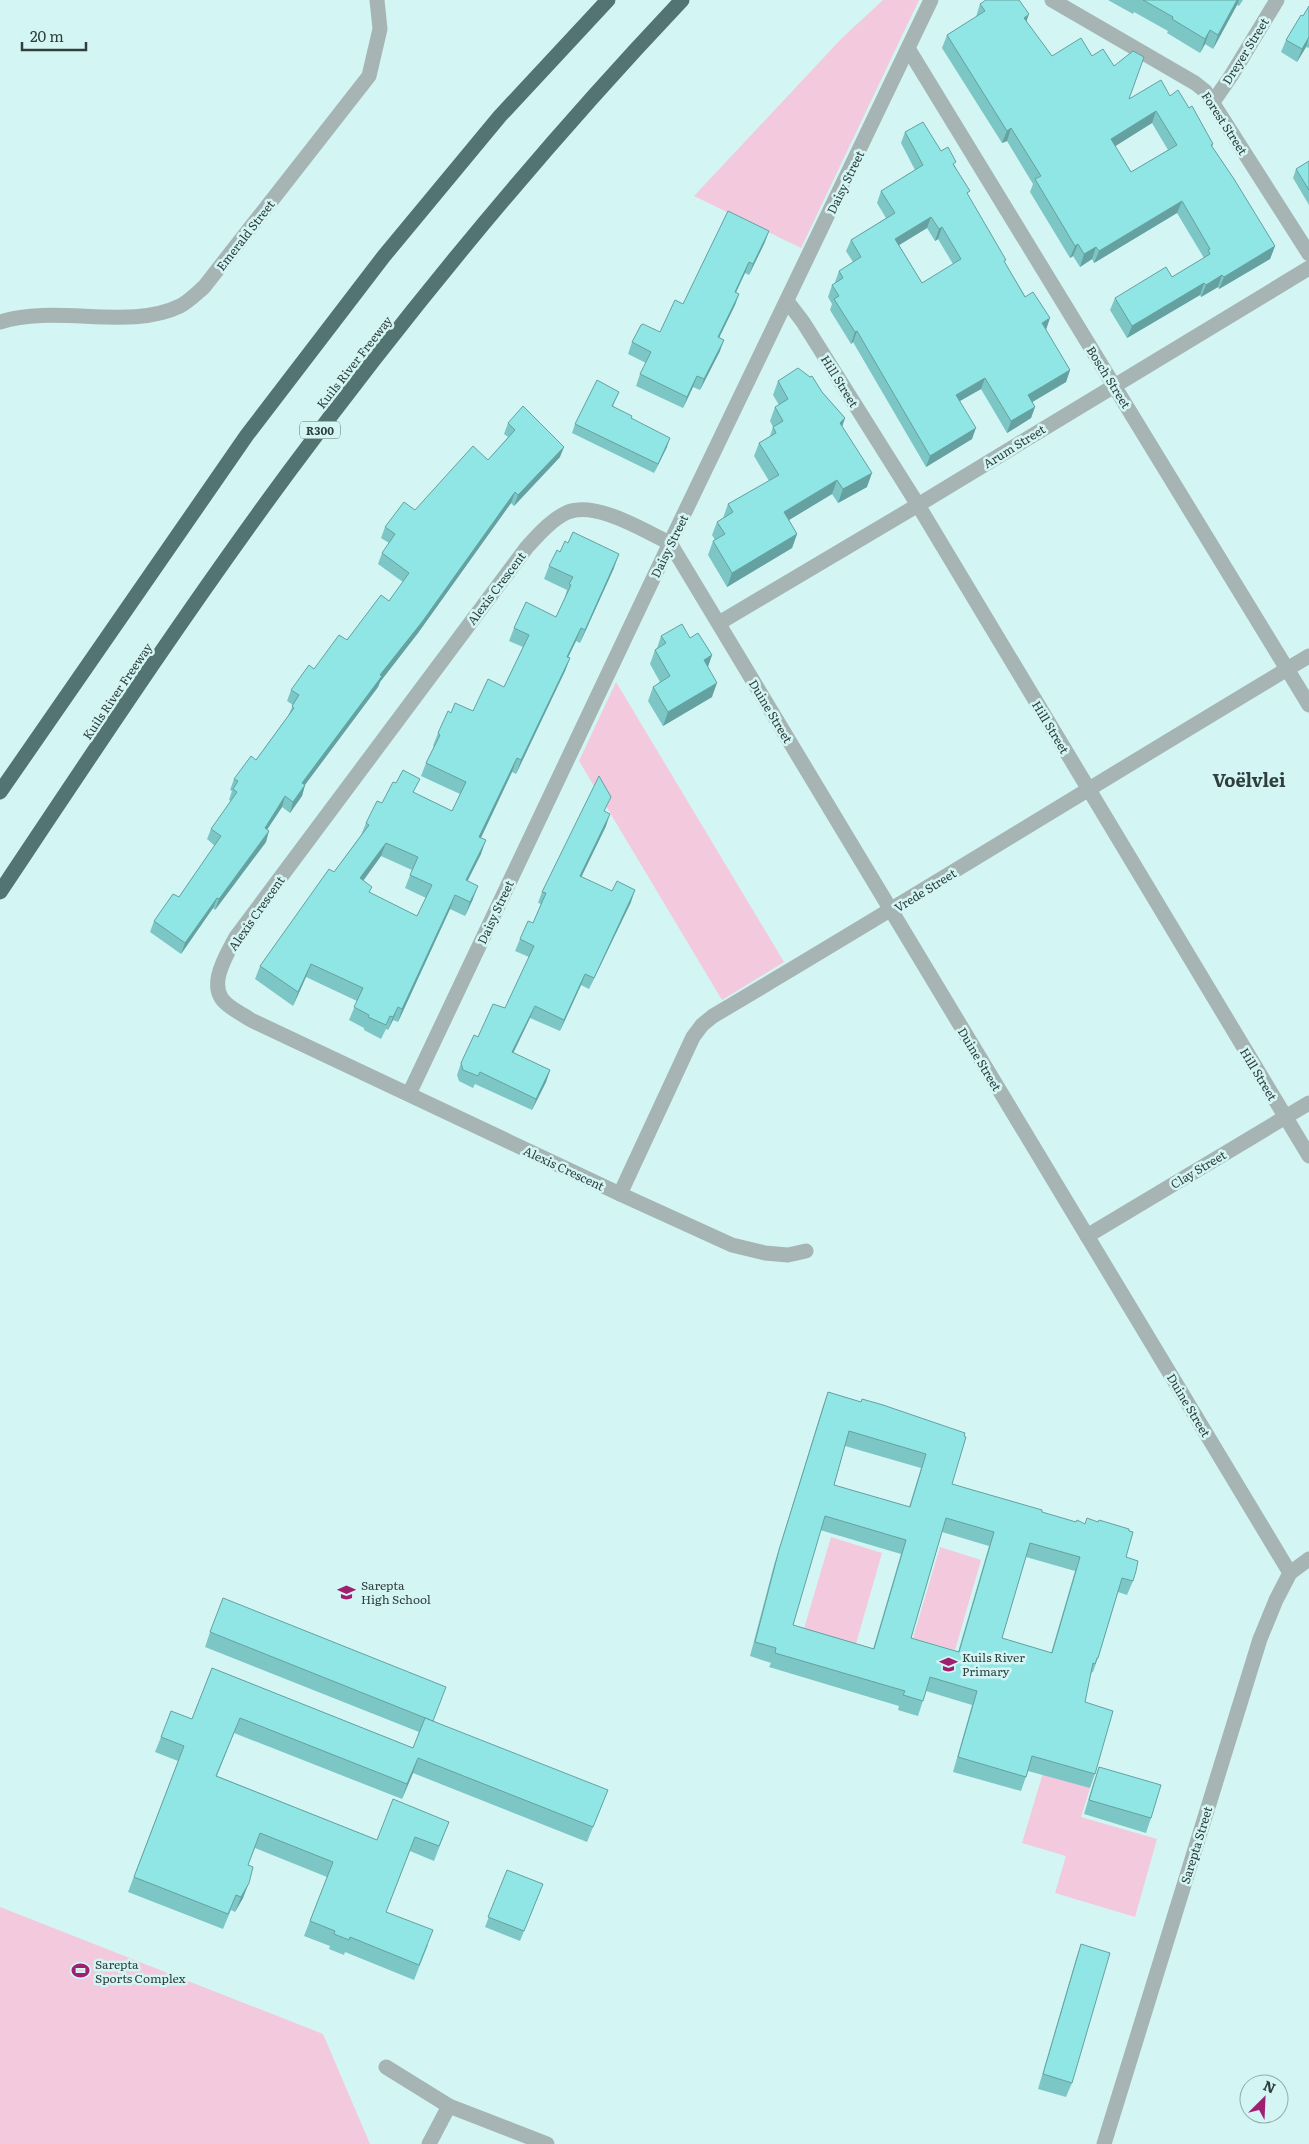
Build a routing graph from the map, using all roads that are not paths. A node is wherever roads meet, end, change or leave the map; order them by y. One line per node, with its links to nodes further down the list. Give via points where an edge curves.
1 (377, 0): 12 (street, Emerald Street, via 380,29 368,76 204,287 180,306 146,317 46,314)
2 (608, 0): 21 (highway, via 500,116 384,256 247,435)
3 (682, 0): 22 (highway, Kuils River Freeway / R300, via 542,157 361,376 152,664)
4 (932, 0): 7 (street, Daisy Street)
5 (1052, 0): 8 (street, Forest Street, via 1195,83)
6 (1277, 0): 8 (street, Dreyer Street)
7 (909, 50): 11 (street, Daisy Street); 13 (street, Bosch Street)
8 (1213, 102): 9 (street, Forest Street)
9 (1309, 254)
10 (1309, 268): 13 (street, Arum Street)
11 (787, 301): 14 (street, Hill Street); 15 (street, Daisy Street)
12 (0, 322)
13 (1114, 384): 14 (street, Arum Street); 18 (street, Bosch Street)
14 (918, 505): 16 (street, Arum Street); 20 (street, Hill Street)
15 (670, 543): 16 (street, Duine Street); 24 (street, Daisy Street); 24 (street, Alexis Crescent, via 594,509 568,512 547,526 471,620 236,937 221,966 217,987 226,1004 251,1020)
16 (719, 623): 23 (street, Duine Street)
17 (1309, 656): 18 (street, Vrede Street)
18 (1287, 669): 19 (street, Bosch Street); 20 (street, Vrede Street)
19 (1309, 705)
20 (1088, 789): 23 (street, Vrede Street); 26 (street, Hill Street)
21 (0, 792)
22 (0, 892)
23 (890, 911): 28 (street, Vrede Street, via 702,1025); 29 (street, Duine Street)
24 (409, 1094): 28 (street, Alexis Crescent)
25 (1309, 1103): 26 (street, Clay Street)
26 (1285, 1117): 27 (street, Hill Street); 29 (street, Clay Street)
27 (1309, 1156)
28 (620, 1194): 30 (street, Alexis Crescent, via 732,1244 765,1253 788,1255)
29 (1087, 1236): 32 (street, Duine Street)
30 (806, 1251)
31 (1309, 1559): 32 (street, Sarepta Street)
32 (1290, 1573): 37 (street, Sarepta Street, via 1260,1639)
33 (386, 2067): 34 (street)
34 (449, 2106): 35 (street); 36 (street)
35 (429, 2144)
36 (547, 2144)
37 (1104, 2144)

